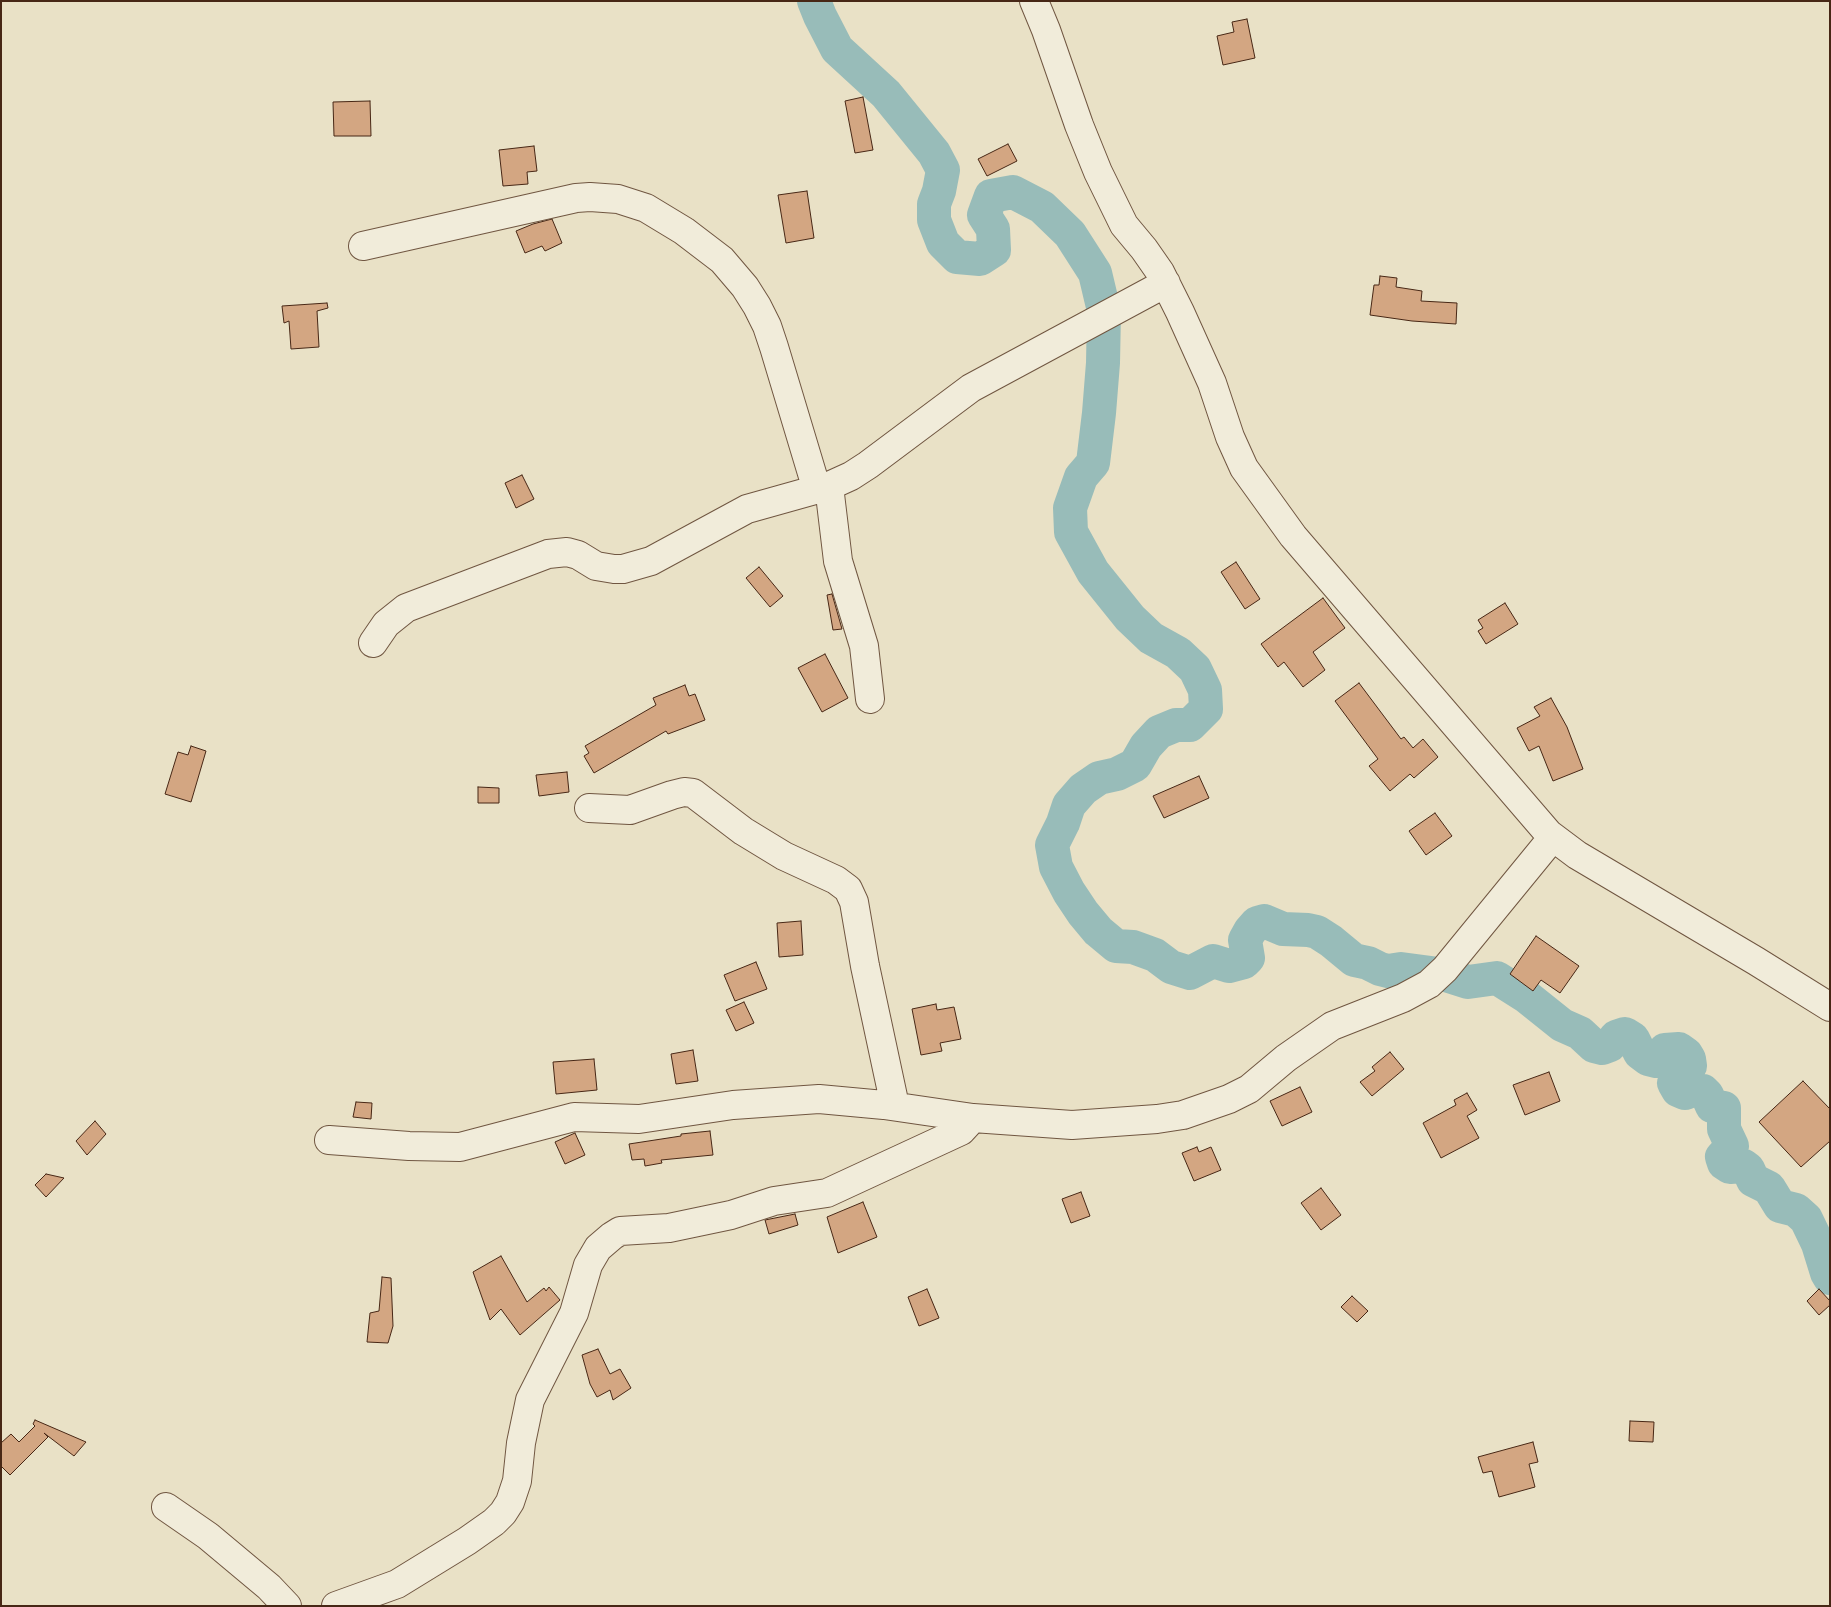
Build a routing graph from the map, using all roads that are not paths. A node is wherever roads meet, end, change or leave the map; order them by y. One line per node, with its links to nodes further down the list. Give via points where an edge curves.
1 (1034, 1): 3 (street, via 1098,172 1124,225)
2 (363, 246): 4 (street, via 576,198 604,197 646,208 722,260 757,306 767,326)
3 (1166, 283): 4 (street, via 971,388 868,465); 8 (street, via 1212,383 1244,468 1336,588)
4 (823, 488): 5 (street, via 747,510 651,561 623,568 596,566 567,552 548,554 406,608 386,624); 6 (street, via 838,561 864,646)
5 (373, 643)
6 (870, 699)
7 (589, 808): 10 (street, via 630,810 672,795 693,793 736,826 784,856 848,889 854,902)
8 (1553, 837): 9 (street, via 1577,855); 11 (street, via 1437,976 1403,998 1332,1026 1249,1089 1208,1107 1157,1119 1072,1125)
9 (1830, 1007)
10 (895, 1106): 11 (street); 12 (street, via 818,1099 733,1105 639,1119 574,1117 460,1147)
11 (973, 1118): 15 (street, via 961,1131 827,1192 774,1201 669,1228 620,1232 604,1241 588,1264 574,1313 530,1400 517,1480 503,1513 467,1541 397,1584)
12 (329, 1140)
13 (166, 1507): 14 (street, via 208,1536)
14 (287, 1606)
15 (336, 1606)

